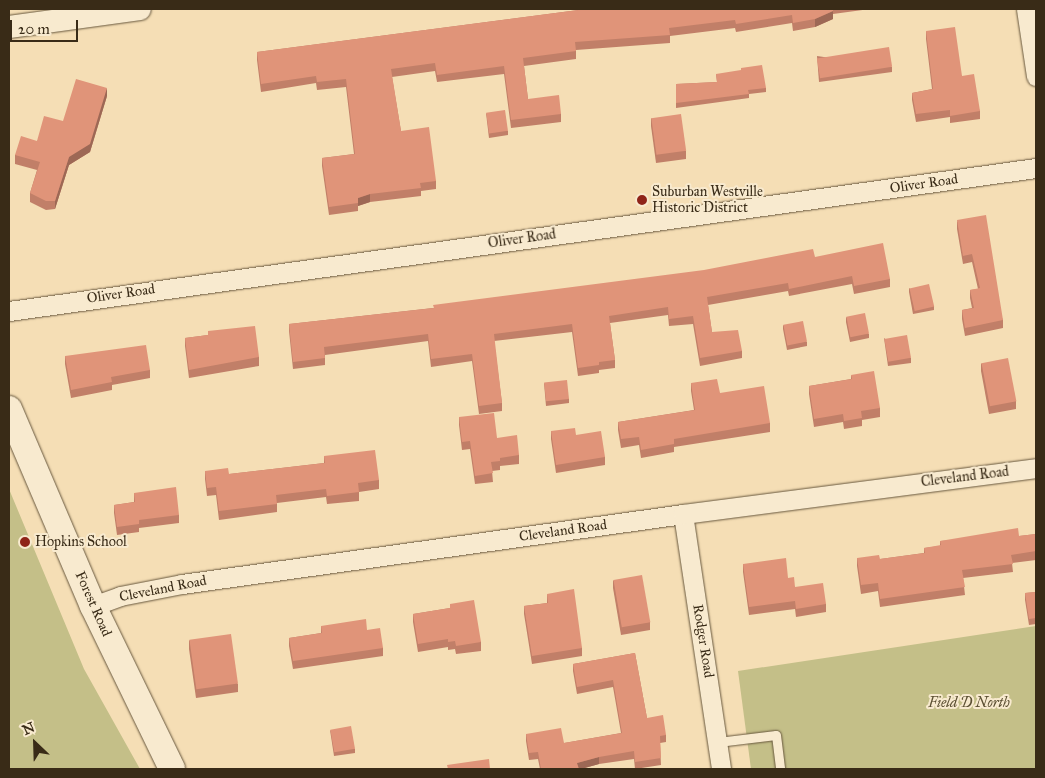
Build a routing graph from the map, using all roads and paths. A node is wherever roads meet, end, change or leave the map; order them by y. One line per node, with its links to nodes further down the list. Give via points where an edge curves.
1 (140, 9): 3 (street)
2 (1026, 9): 4 (street)
3 (9, 27)
4 (1036, 76)
5 (1036, 168): 6 (street, Oliver Road)
6 (9, 310)
7 (9, 409): 10 (main road, Forest Road)
8 (1036, 468): 9 (street, Cleveland Road)
9 (683, 514): 10 (street, Cleveland Road, via 173,586 120,596); 11 (street, Rodger Road)
10 (93, 606): 12 (main road, Forest Road)
11 (718, 742): 13 (street, Rodger Road); 14 (lane, via 776,735)
12 (172, 769)
13 (721, 769)
14 (780, 769)

